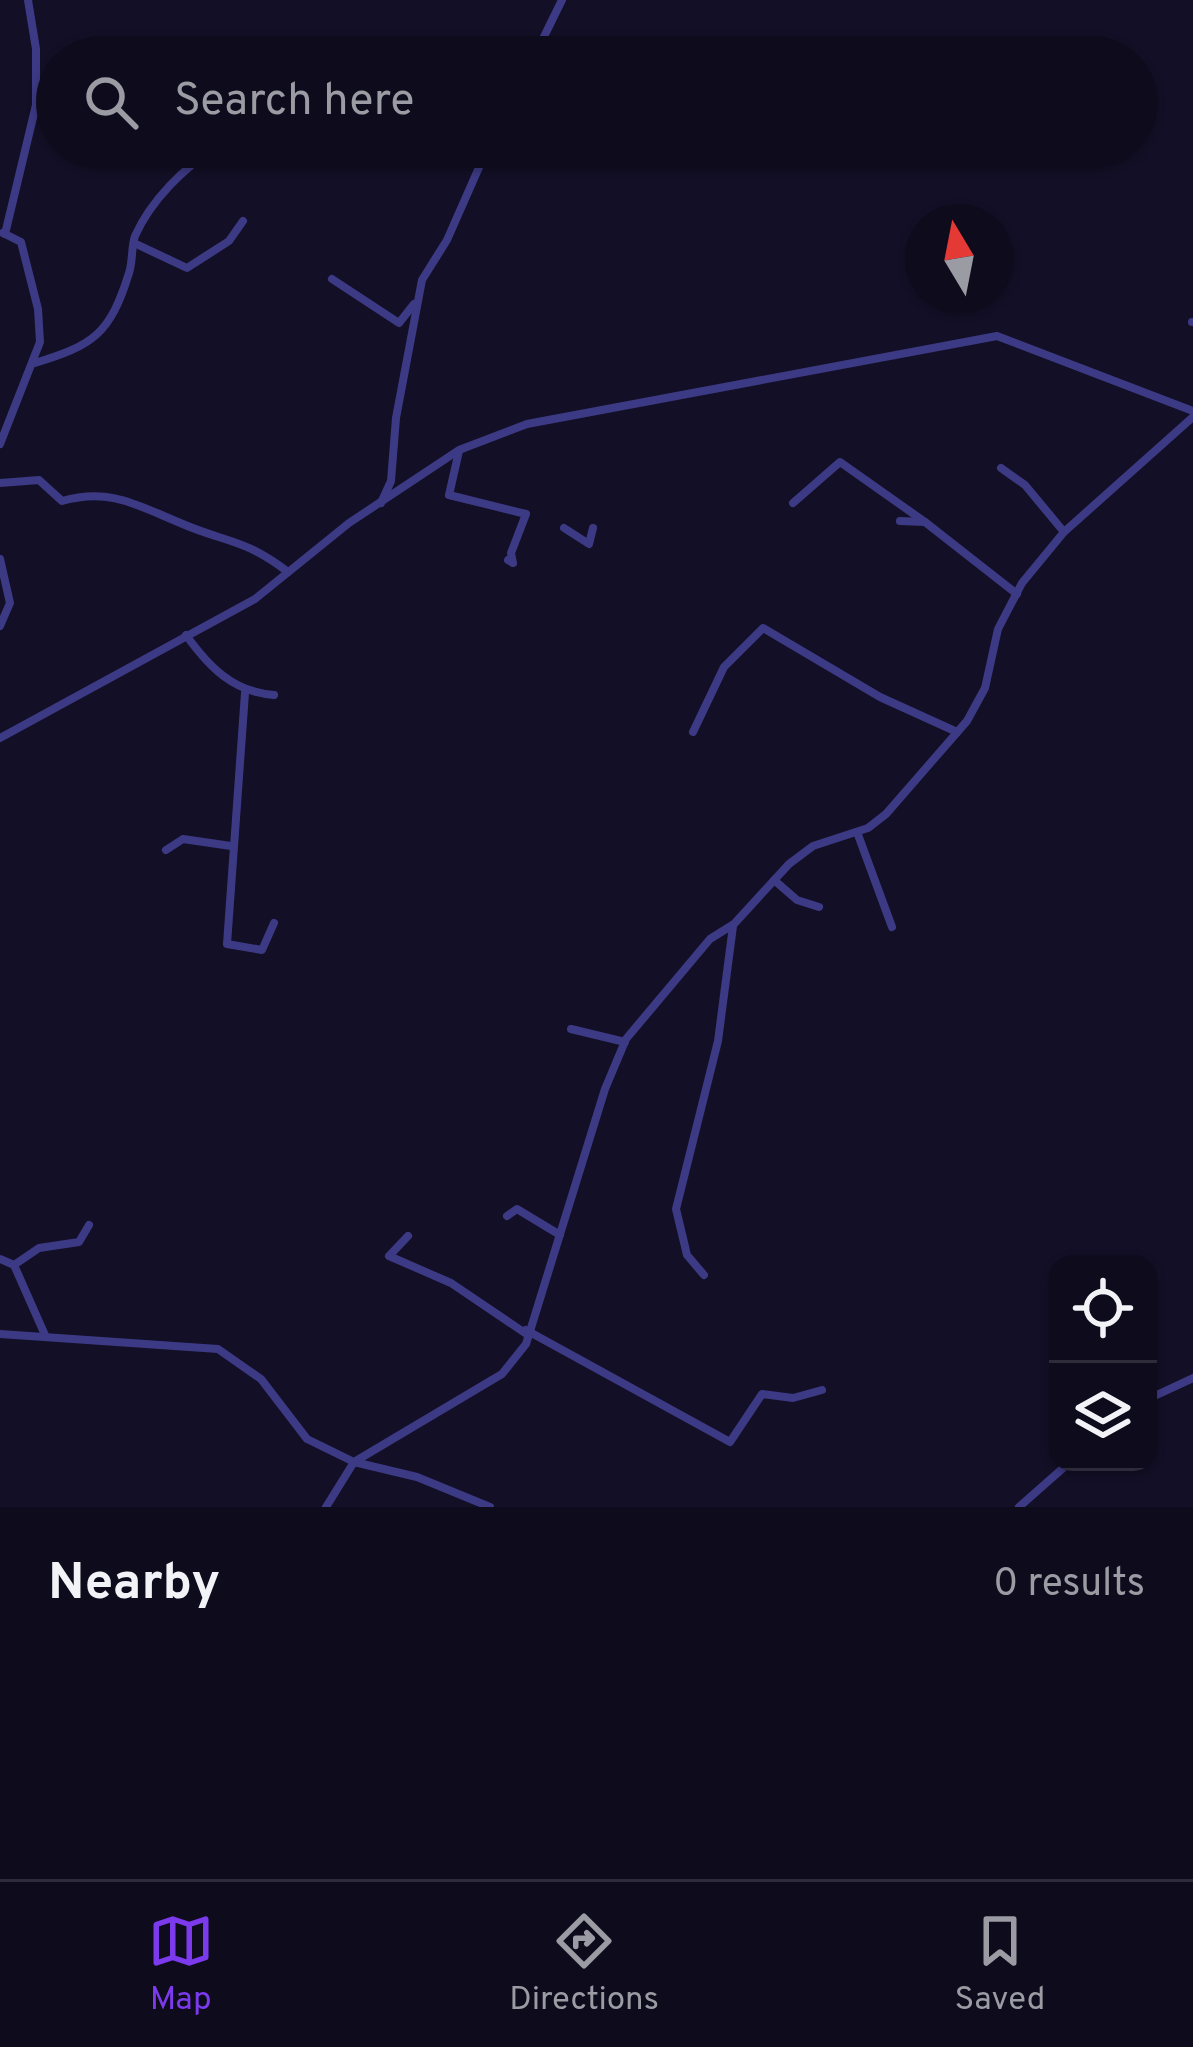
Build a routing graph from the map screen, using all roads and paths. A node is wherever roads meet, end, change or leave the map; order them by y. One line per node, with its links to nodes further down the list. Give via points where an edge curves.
1 (28, 0): 7 (street, via 36,105)
2 (562, 0): 3 (street)
3 (544, 36)
4 (193, 168): 8 (street, via 158,200)
5 (479, 168): 10 (street)
6 (243, 221): 8 (street, via 229,242 187,268)
7 (3, 233): 11 (street, via 22,242 38,310)
8 (133, 242): 11 (street, via 128,277 99,337)
9 (332, 279): 10 (street, via 399,322)
10 (422, 280): 18 (street, via 391,481)
11 (35, 363): 13 (street)
12 (1193, 414): 14 (street, via 997,336 526,424); 23 (street)
13 (1, 438)
14 (459, 450): 18 (street); 25 (street, via 449,496 526,514)
15 (1001, 468): 23 (street)
16 (0, 483): 26 (street, via 39,481 62,501 87,493 129,498 180,524 253,545)
17 (793, 503): 20 (street, via 840,462)
18 (379, 507): 26 (street)
19 (900, 521): 20 (street)
20 (925, 522): 27 (street)
21 (593, 528): 22 (street, via 589,544)
22 (564, 529)
23 (1064, 532): 27 (street)
24 (0, 559): 28 (street, via 10,603)
25 (508, 560)
26 (288, 572): 29 (street)
27 (1017, 594): 33 (street, via 998,629 985,688)
28 (0, 626)
29 (186, 635): 30 (street); 34 (street)
30 (245, 693): 31 (street); 36 (street)
31 (274, 695)
32 (693, 732): 33 (street, via 724,667 763,628)
33 (957, 732): 35 (street, via 886,814)
34 (0, 738)
35 (857, 832): 38 (street, via 813,846); 42 (street)
36 (231, 846): 37 (street, via 183,839); 40 (street, via 227,944 262,950)
37 (166, 850)
38 (774, 880): 39 (street); 41 (street)
39 (819, 907)
40 (274, 923)
41 (734, 924): 44 (street, via 710,939); 51 (street, via 718,1041 676,1209 687,1256)
42 (892, 926)
43 (571, 1029): 44 (street)
44 (625, 1042): 47 (street)
45 (508, 1216): 47 (street, via 517,1209)
46 (89, 1225): 50 (street, via 80,1242 39,1248)
47 (560, 1235): 52 (street)
48 (408, 1236): 52 (street, via 389,1256 451,1283)
49 (0, 1258): 50 (street)
50 (14, 1265): 54 (street)
51 (704, 1275)
52 (526, 1331): 56 (street, via 730,1442 762,1394 793,1398); 58 (street, via 526,1344 502,1374)
53 (0, 1334): 54 (street)
54 (46, 1336): 58 (street, via 218,1349 261,1379 307,1439)
55 (1193, 1378): 57 (street)
56 (822, 1390)
57 (1157, 1395)
58 (354, 1462): 60 (street); 61 (street)
59 (1060, 1471): 62 (street)
60 (326, 1507)
61 (490, 1507)
62 (1018, 1507)

